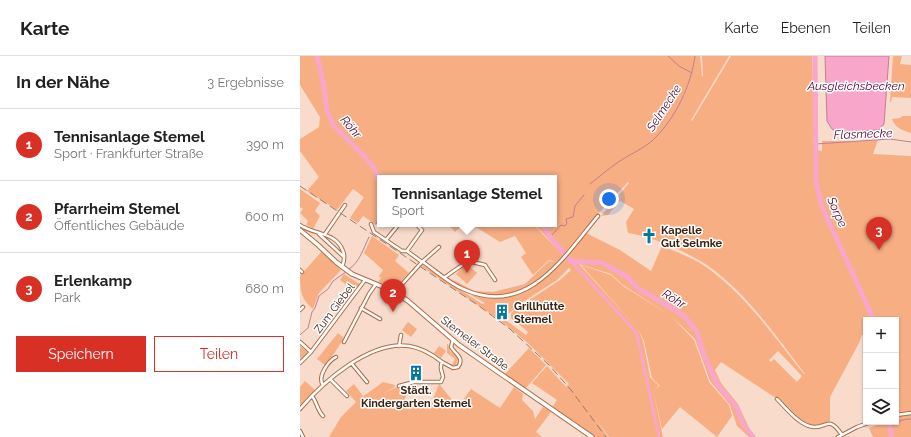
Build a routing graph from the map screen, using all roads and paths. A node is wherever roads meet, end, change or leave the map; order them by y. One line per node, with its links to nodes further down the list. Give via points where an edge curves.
1 (345, 205): 9 (street)
2 (598, 216): 16 (street, via 553,269 527,290 493,298 463,289)
3 (371, 224): 10 (street, via 374,232)
4 (300, 225): 8 (street)
5 (397, 227): 10 (street)
6 (419, 227): 12 (street, via 422,230)
7 (300, 230): 15 (main road, Stemeler Straße)
8 (319, 233): 9 (street); 13 (street)
9 (325, 234): 13 (street, via 337,241)
10 (386, 240): 12 (street, via 402,251)
11 (439, 247): 14 (street)
12 (407, 251): 14 (street)
13 (344, 257): 15 (street)
14 (422, 262): 16 (street); 20 (street)
15 (342, 267): 17 (main road, Stemeler Straße)
16 (444, 277): 18 (street, via 468,261 485,265)
17 (365, 280): 19 (main road, Stemeler Straße); 30 (street, Zum Giebel)
18 (495, 280)
19 (376, 284): 20 (main road, Stemeler Straße); 22 (street)
20 (395, 292): 26 (main road, Stemeler Straße)
21 (303, 307): 23 (street)
22 (362, 308): 24 (street); 28 (street)
23 (300, 310)
24 (380, 319)
25 (401, 335): 29 (street)
26 (453, 340): 32 (street, via 451,347 460,358 460,364 453,368); 50 (main road, Stemeler Straße)
27 (300, 342): 30 (street)
28 (344, 342)
29 (399, 346): 32 (street, via 423,350); 34 (street, via 386,347)
30 (311, 352): 33 (street, Zum Giebel)
31 (336, 357): 37 (street, via 321,377)
32 (442, 362): 38 (street, via 440,366 444,377 441,382 414,382)
33 (300, 363)
34 (352, 364): 35 (street); 36 (street)
35 (330, 380): 37 (street); 40 (street)
36 (367, 382)
37 (323, 385): 39 (street)
38 (399, 386)
39 (312, 396): 42 (street); 45 (street)
40 (348, 396)
41 (777, 400): 48 (street, via 808,426 833,424)
42 (300, 409)
43 (911, 413): 44 (street)
44 (899, 415)
45 (323, 416)
46 (864, 425): 48 (street)
47 (300, 431): 49 (street)
48 (842, 435): 51 (street)
49 (303, 437)
50 (592, 437)
51 (838, 437)

